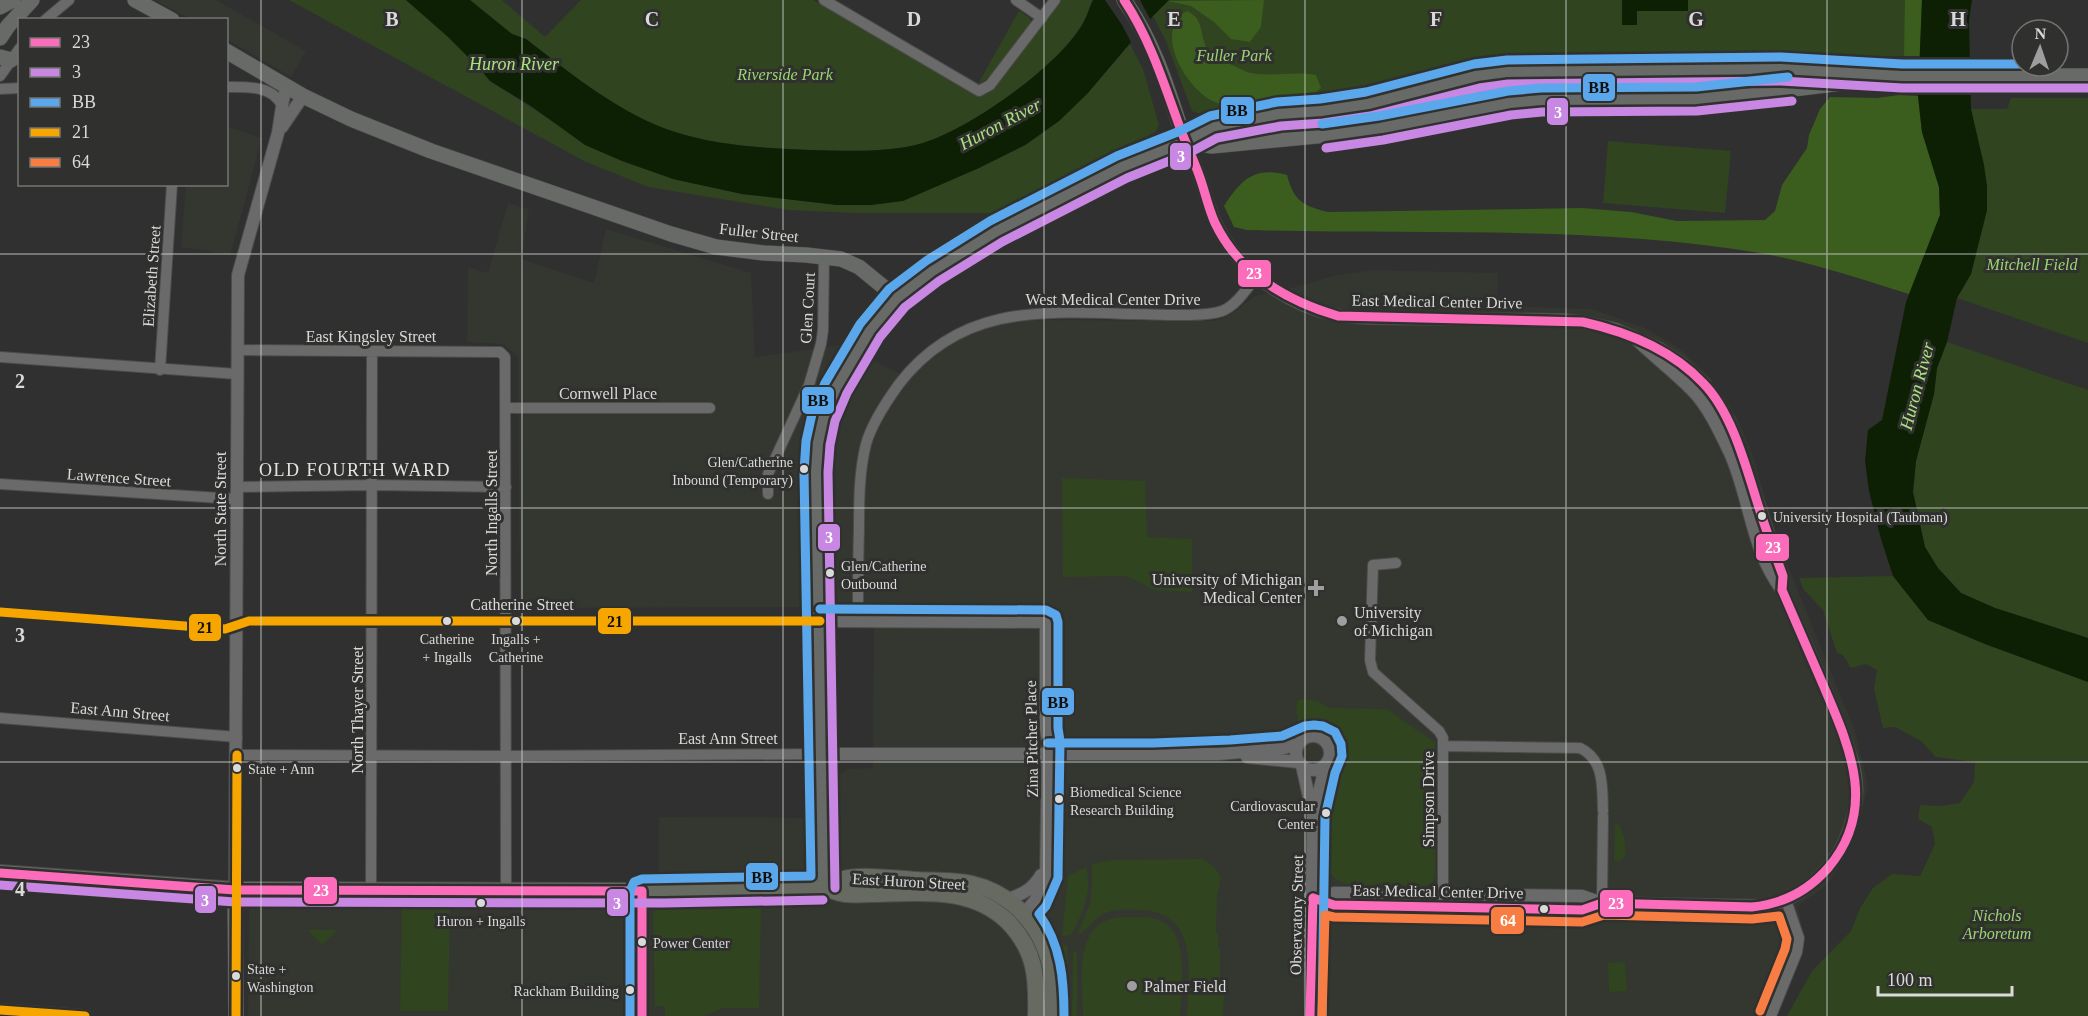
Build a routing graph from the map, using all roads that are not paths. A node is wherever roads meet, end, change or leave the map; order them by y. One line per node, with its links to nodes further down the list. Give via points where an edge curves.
1 (14, 0): 9 (main road)
2 (32, 0): 13 (main road)
3 (69, 0): 10 (street)
4 (135, 0): 11 (main road)
5 (824, 0): 12 (street, via 978,91 990,85)
6 (1016, 0): 12 (street)
7 (1055, 0): 12 (street)
8 (1124, 0): 30 (main road, via 1151,48)
9 (0, 6)
10 (47, 18)
11 (168, 18)
12 (1042, 18)
13 (0, 38)
14 (228, 52): 21 (main road, Fuller Street)
15 (10, 55): 18 (street)
16 (1616, 70): 17 (main road); 19 (main road, via 1781,69); 26 (main road)
17 (1514, 72): 27 (main road, via 1503,84); 30 (main road, via 1477,76 1368,104 1279,114 1213,127)
18 (0, 76)
19 (1902, 76): 20 (main road); 26 (main road, via 1728,97)
20 (2088, 76)
21 (287, 86): 25 (main road, Fuller Street); 28 (street)
22 (228, 87): 28 (street, via 271,92)
23 (18, 88): 24 (street)
24 (0, 89)
25 (303, 96): 29 (street); 32 (main road, Fuller Street, via 412,144 671,234 716,247)
26 (1599, 99): 27 (main road)
27 (1506, 103): 30 (main road, via 1348,133 1212,146)
28 (282, 106): 29 (street)
29 (278, 133): 35 (street, North State Street, via 239,268)
30 (1185, 142): 33 (street, East Medical Center Drive, via 1221,235 1244,266); 34 (main road, via 1122,167 1048,205 932,271)
31 (172, 186): 39 (street, Elizabeth Street)
32 (824, 256): 34 (main road, Fuller Street, via 859,267); 47 (street, Glen Court, via 821,344 809,385 768,474)
33 (1257, 276): 53 (street, West Medical Center Drive, via 1238,300 1222,311 1185,315 1013,315 981,324 929,352 886,402 867,443 859,486); 78 (street, East Medical Center Drive, via 1303,304 1338,316 1562,320 1603,325 1634,337 1693,391 1720,433 1737,472 1759,548 1823,684 1855,772 1852,820 1836,857 1817,879)
34 (897, 298): 52 (main road, via 852,358 824,417 816,472)
35 (238, 350): 36 (street, East Kingsley Street); 40 (street, North State Street)
36 (372, 351): 37 (street, East Kingsley Street); 44 (street, North Thayer Street)
37 (503, 354): 41 (street, North Ingalls Street)
38 (0, 357): 39 (street)
39 (160, 370): 40 (street)
40 (237, 374): 46 (street, North State Street)
41 (507, 408): 42 (street, Cornwell Place); 45 (street, North Ingalls Street)
42 (710, 408)
43 (0, 484): 46 (street, Lawrence Street)
44 (372, 485): 45 (street, Lawrence Street); 46 (street, Lawrence Street); 50 (street, North Thayer Street)
45 (506, 487): 51 (street, North Ingalls Street)
46 (236, 493): 55 (street, North State Street)
47 (768, 494)
48 (1396, 563): 59 (street, Simpson Drive, via 1373,565 1373,672 1439,731)
49 (0, 612): 55 (street, Catherine Street, via 225,629)
50 (372, 620): 51 (street, Catherine Street); 55 (street, Catherine Street, via 249,621); 63 (street, North Thayer Street)
51 (506, 620): 52 (street, Catherine Street); 65 (street, North Ingalls Street)
52 (820, 621): 53 (street, Catherine Street); 61 (main road)
53 (858, 621): 54 (street, Catherine Street)
54 (1046, 622): 64 (street, Zina Pitcher Place)
55 (237, 626): 57 (street, North State Street)
56 (0, 717): 57 (street, East Ann Street)
57 (237, 737): 60 (street, North State Street)
58 (1298, 744): 62 (street, East Ann Street); 66 (street); 67 (street, via 1312,736 1326,740 1331,754)
59 (1443, 746): 76 (street, Simpson Drive); 79 (street, via 1587,751 1601,772)
60 (237, 754): 63 (street, East Ann Street); 72 (street, North State Street)
61 (821, 754): 64 (street, East Ann Street); 65 (street, East Ann Street); 71 (main road)
62 (1219, 754): 64 (street, East Ann Street); 66 (street, East Ann Street)
63 (372, 755): 65 (street, East Ann Street); 73 (street, North Thayer Street)
64 (1048, 755): 69 (street, Zina Pitcher Place)
65 (507, 756): 74 (street, North Ingalls Street)
66 (1300, 764): 67 (street, via 1311,771); 68 (street, Observatory Street)
67 (1323, 768): 68 (street, Observatory Street)
68 (1313, 815): 77 (street, Observatory Street)
69 (1047, 857): 80 (street, Zina Pitcher Place, via 1034,886); 82 (street, Zina Pitcher Place, via 1042,888)
70 (0, 873): 72 (main road, East Huron Street)
71 (823, 888): 75 (main road, East Huron Street); 80 (main road, East Huron Street, via 845,894 939,893)
72 (235, 890): 73 (main road, East Huron Street); 85 (main road)
73 (371, 890): 74 (main road, East Huron Street)
74 (506, 890): 75 (main road, East Huron Street)
75 (642, 891): 86 (street)
76 (1443, 894): 77 (street, East Medical Center Drive, via 1334,893); 79 (street, East Medical Center Drive, via 1582,896); 81 (street, Simpson Drive)
77 (1313, 898): 81 (street, East Medical Center Drive, via 1334,905); 89 (street, Observatory Street)
78 (1786, 900): 79 (street, East Medical Center Drive, via 1752,907); 90 (street, via 1799,938)
79 (1602, 903): 81 (street, East Medical Center Drive, via 1582,910)
80 (1002, 905): 82 (main road, via 1015,917); 87 (main road, East Huron Street, via 1032,960)
81 (1443, 907)
82 (1023, 913): 88 (main road, via 1040,937 1050,961)
83 (0, 1010): 84 (street)
84 (85, 1016)
85 (236, 1016)
86 (642, 1016)
87 (1036, 1016)
88 (1052, 1016)
89 (1310, 1016)
90 (1771, 1016)

